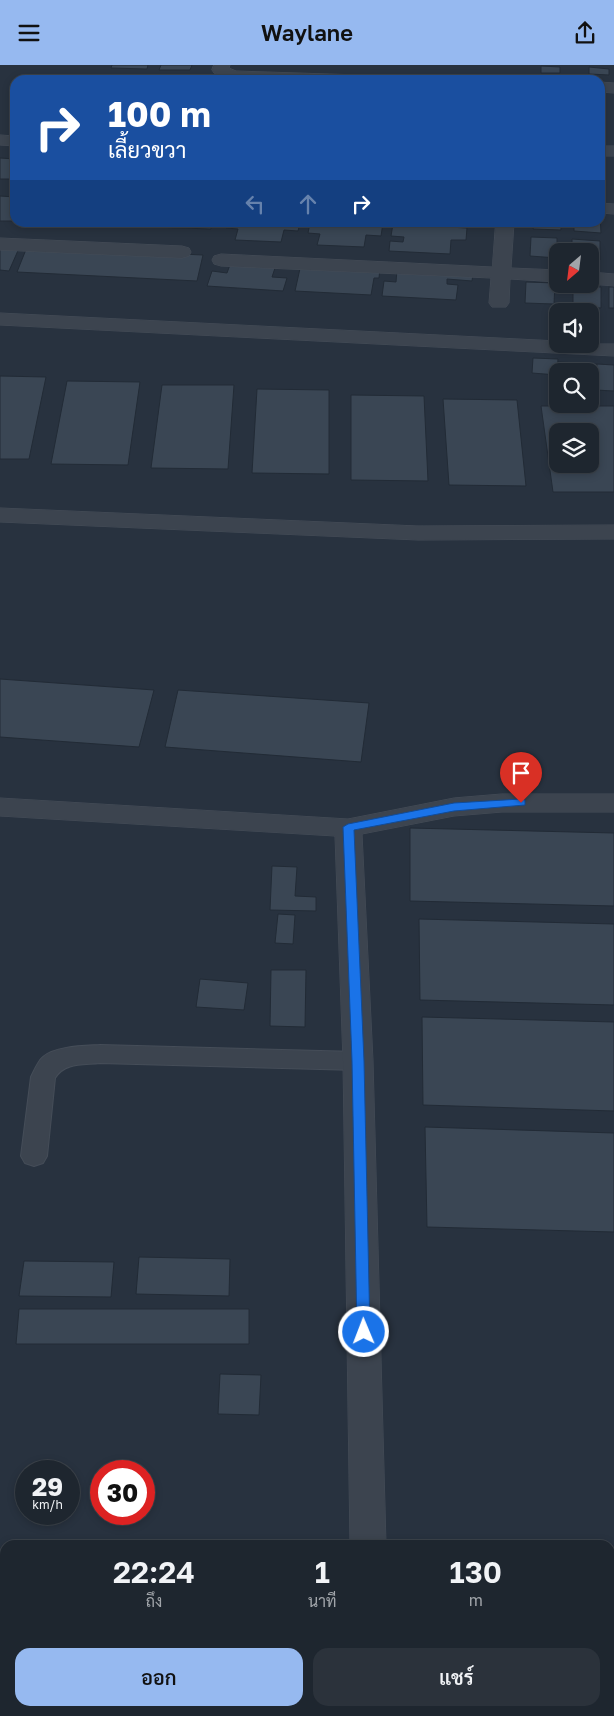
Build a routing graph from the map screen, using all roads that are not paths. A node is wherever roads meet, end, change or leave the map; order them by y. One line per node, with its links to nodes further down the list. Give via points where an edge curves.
1 (222, 65): 2 (street, via 223,73)
2 (230, 75)
3 (505, 227): 7 (street)
4 (0, 244): 5 (street)
5 (182, 252)
6 (221, 260): 7 (street)
7 (501, 273): 8 (street); 11 (street)
8 (549, 276)
9 (599, 279): 10 (street)
10 (614, 280)
11 (499, 303)
12 (0, 319): 13 (street)
13 (614, 350)
14 (0, 515): 15 (street, via 418,533)
15 (614, 532)
16 (614, 803): 18 (street, via 502,803 454,807)
17 (0, 807): 18 (street)
18 (348, 827): 19 (street)
19 (358, 1061): 20 (lane, via 100,1054 71,1056 52,1063 43,1077); 21 (street)
20 (34, 1156)
21 (368, 1540)

